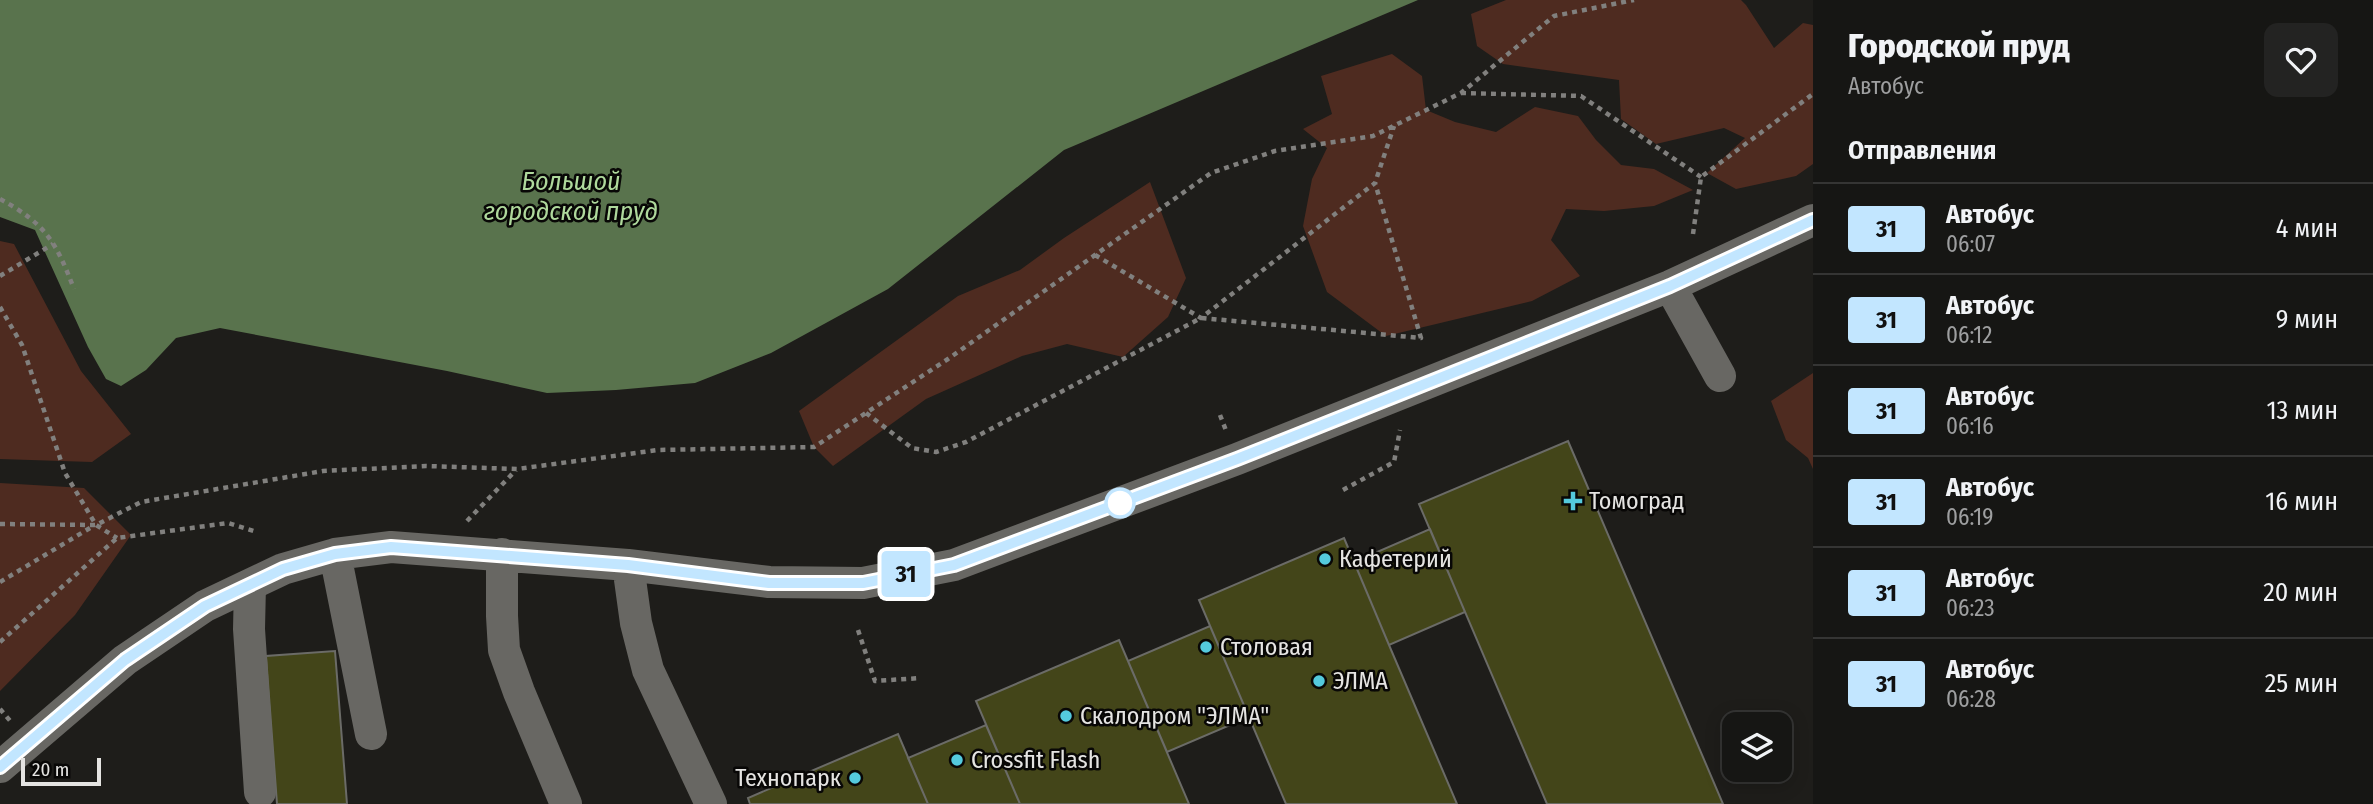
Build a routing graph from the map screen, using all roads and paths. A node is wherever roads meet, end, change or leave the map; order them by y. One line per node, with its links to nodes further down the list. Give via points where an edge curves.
1 (1634, 0): 2 (path, via 1554,16)
2 (1461, 93): 4 (path); 5 (path, via 1581,96)
3 (1813, 94): 5 (path)
4 (1394, 125): 6 (path); 11 (path, via 1373,136 1275,152 1211,173)
5 (1701, 177): 9 (path)
6 (1375, 183): 16 (path); 16 (path, via 1421,338)
7 (0, 199): 10 (path, via 45,231)
8 (1813, 220): 13 (street)
9 (1693, 234)
10 (54, 244): 12 (path); 14 (path)
11 (1096, 255): 16 (path); 18 (path)
12 (0, 276)
13 (1670, 286): 17 (street); 29 (street, via 1237,459 954,565 863,583 769,583)
14 (74, 289)
15 (0, 307): 24 (path, via 22,345 65,473)
16 (1201, 318): 18 (path, via 966,442 936,452 912,448)
17 (1720, 376)
18 (866, 412): 20 (path, via 814,447 658,450)
19 (1400, 430): 21 (path, via 1394,463)
20 (517, 469): 22 (path); 24 (path, via 426,466 323,471 141,502)
21 (1343, 490)
22 (467, 521)
23 (0, 524): 24 (path)
24 (96, 525): 26 (path); 30 (path)
25 (257, 532): 26 (path, via 228,523)
26 (117, 538): 33 (path)
27 (335, 554): 28 (street, via 391,547); 31 (street, via 283,569); 35 (street)
28 (502, 555): 29 (street); 38 (street, via 504,650)
29 (628, 565): 39 (street, via 648,670)
30 (0, 582)
31 (250, 585): 36 (street, via 205,606 125,660); 37 (street)
32 (858, 630): 34 (path, via 875,681)
33 (0, 642)
34 (921, 678)
35 (371, 734)
36 (0, 767)
37 (260, 792)
38 (566, 804)
39 (711, 804)

